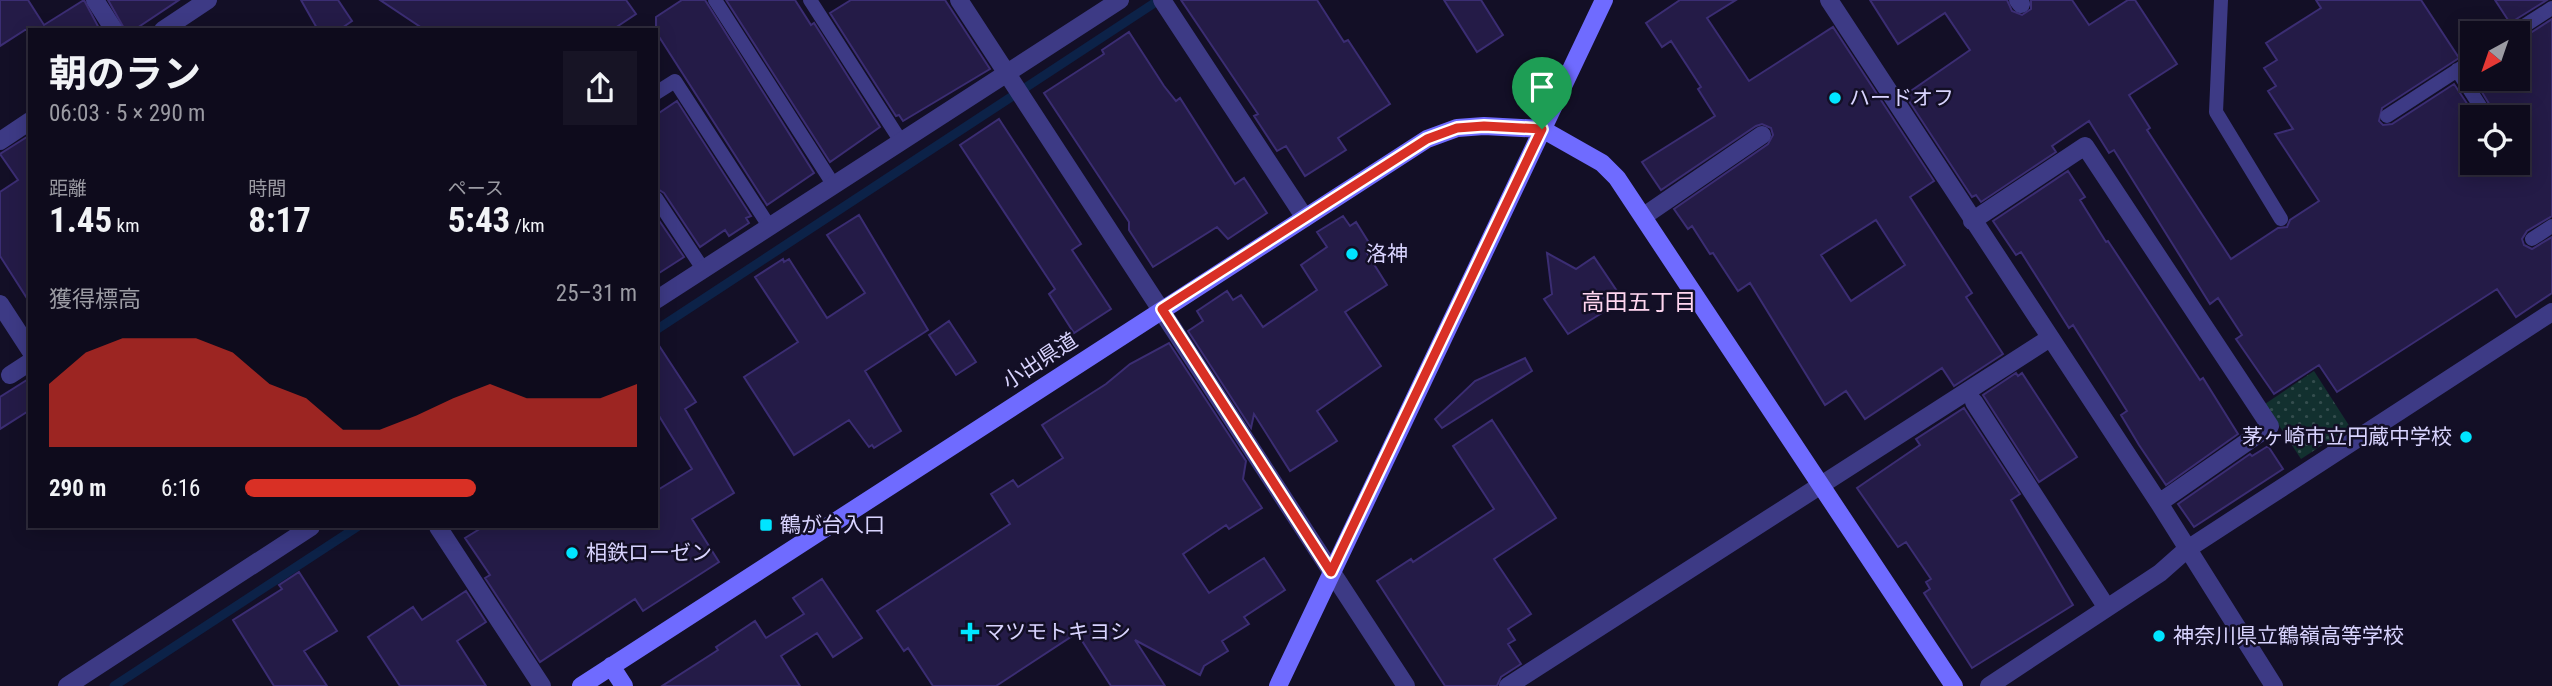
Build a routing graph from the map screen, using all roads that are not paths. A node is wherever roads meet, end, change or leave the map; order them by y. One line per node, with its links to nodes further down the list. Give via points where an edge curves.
1 (95, 0): 13 (street)
2 (208, 0): 14 (street)
3 (715, 0): 26 (lane)
4 (810, 0): 24 (lane)
5 (959, 0): 17 (street)
6 (1120, 0): 17 (street)
7 (1604, 0): 22 (street)
8 (1829, 0): 31 (street)
9 (2221, 0): 30 (lane, via 2216,112)
10 (1163, 2): 29 (street)
11 (2552, 8): 12 (lane)
12 (2530, 22)
13 (113, 28)
14 (166, 28)
15 (2460, 68): 16 (lane)
16 (2457, 70): 19 (lane); 20 (lane)
17 (1007, 76): 24 (street); 38 (street)
18 (658, 92): 32 (lane, via 675,81)
19 (2479, 105)
20 (2386, 116)
21 (28, 122): 25 (street)
22 (1542, 129): 28 (street, via 1602,163); 29 (street, 小出県道, via 1457,128 1427,139); 50 (street)
23 (1762, 135): 28 (street)
24 (900, 140): 26 (street)
25 (0, 141)
26 (833, 184): 32 (street)
27 (658, 201): 35 (lane)
28 (1644, 216): 45 (street)
29 (1305, 218): 38 (street, 小出県道)
30 (2281, 219)
31 (1972, 221): 40 (street); 46 (street, via 2085,146 2174,280 2270,426)
32 (769, 226): 35 (street)
33 (2552, 226): 34 (lane)
34 (2532, 239)
35 (703, 270): 36 (street)
36 (658, 299)
37 (0, 304): 41 (street)
38 (1162, 309): 50 (street); 52 (street, 小出県道)
39 (2552, 312): 49 (street)
40 (2050, 338): 45 (street); 46 (street)
41 (28, 347)
42 (28, 363): 43 (street)
43 (10, 375)
44 (1974, 402): 51 (street)
45 (1821, 485): 59 (street); 60 (street)
46 (2159, 503): 49 (street)
47 (310, 528): 53 (street)
48 (439, 528): 54 (street)
49 (2186, 550): 51 (street); 62 (street)
50 (1331, 572): 57 (street); 58 (street)
51 (2107, 608): 61 (street)
52 (611, 666): 55 (street, 小出県道); 56 (street)
53 (67, 686)
54 (541, 686)
55 (581, 686)
56 (624, 686)
57 (1278, 686)
58 (1406, 686)
59 (1508, 686)
60 (1954, 686)
61 (1989, 686)
62 (2274, 686)

